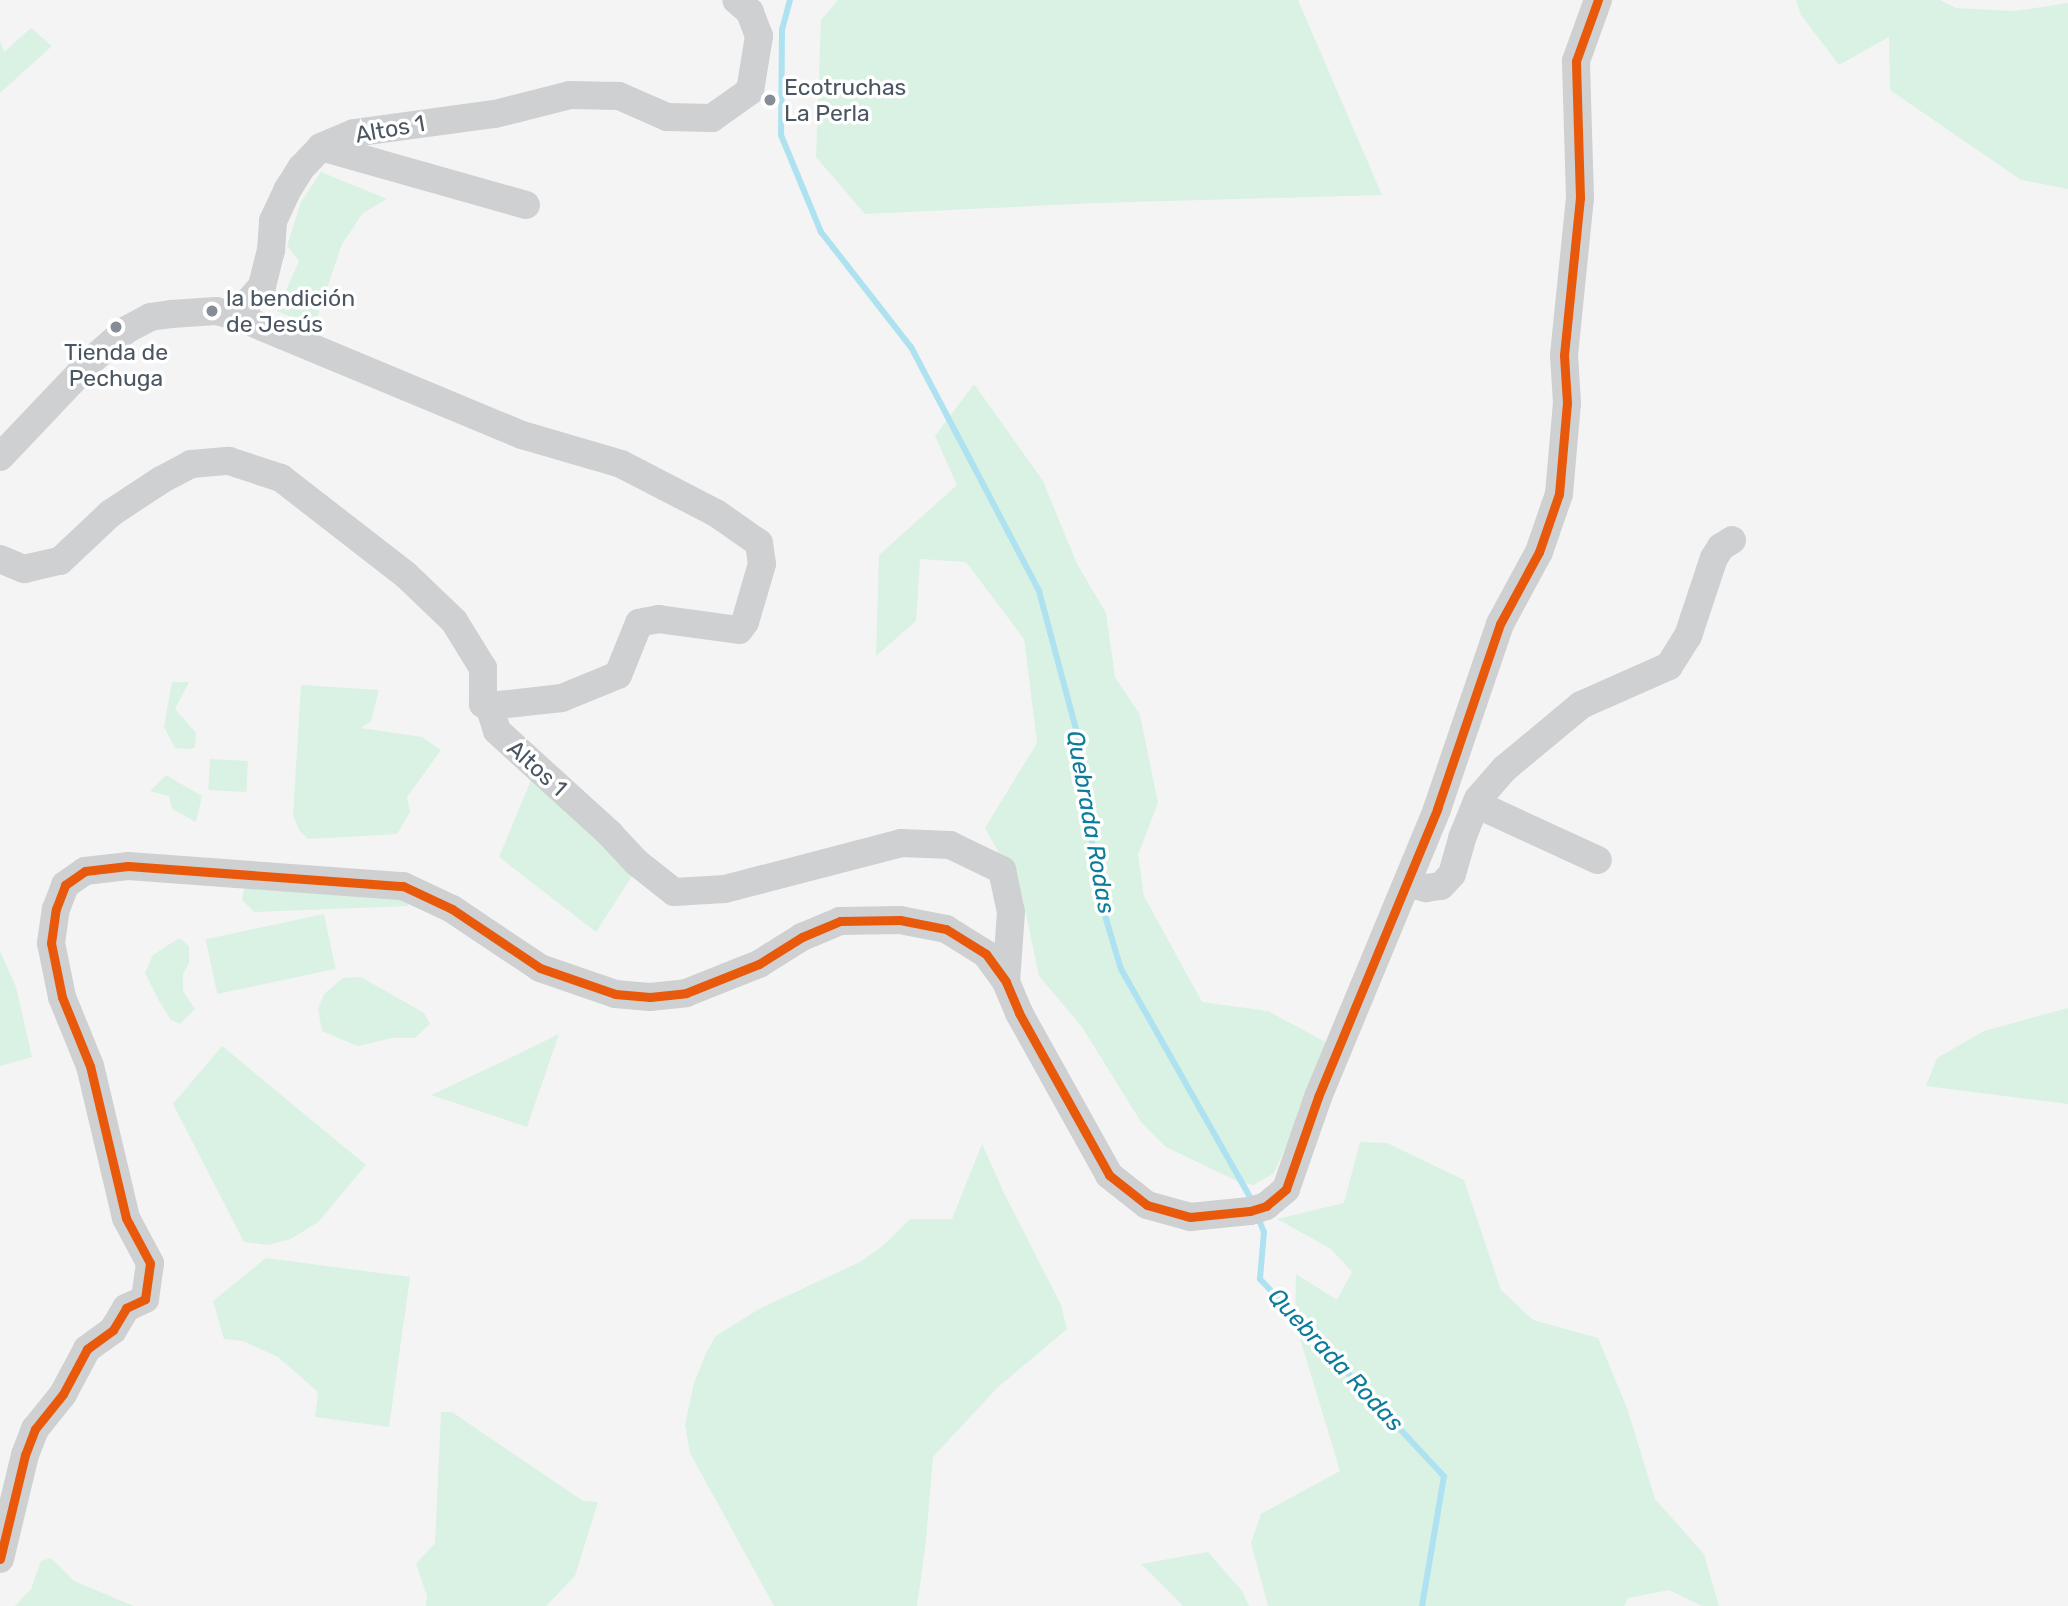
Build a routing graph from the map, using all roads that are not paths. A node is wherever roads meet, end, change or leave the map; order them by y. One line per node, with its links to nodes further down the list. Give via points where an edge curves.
1 (736, 0): 3 (street, Altos 1, via 750,12 759,36 750,91 712,118 667,117 619,96 570,95 495,114 354,133)
2 (1598, 0): 12 (street, via 1576,61 1580,198 1564,355 1567,403 1559,494 1539,552 1500,624)
3 (321, 147): 4 (street); 5 (street, Altos 1, via 288,189 273,221 261,286)
4 (526, 205)
5 (236, 316): 6 (street, via 216,311 171,314 150,317 126,330); 9 (street, via 522,435 621,464 716,513 759,543 762,564 739,630 659,619 639,623 618,675 562,698)
6 (0, 457)
7 (1732, 541): 10 (street, via 1714,558 1688,636 1669,666 1581,705 1504,769)
8 (0, 559): 9 (street, Altos 1, via 24,569 60,561 110,513 161,480 191,464 229,461 281,478 406,575 454,621 483,668 483,704)
9 (489, 706): 13 (street, Altos 1, via 497,731 674,892 725,889 901,843 950,845 1002,870 1011,912)
10 (1476, 804): 11 (street); 12 (street, via 1452,874 1441,886)
11 (1598, 860)
12 (1408, 883): 13 (street, via 1318,1097 1286,1189 1258,1209 1190,1217 1147,1205 1109,1175)
13 (1006, 982): 14 (street, via 986,954 946,929 900,920 841,920 802,937 760,964 686,993 615,994 540,968 452,909 403,886 128,866 85,871 65,885 51,943 62,997 90,1066 126,1219 150,1262 145,1298 126,1308 113,1330 88,1349 36,1429 25,1455)
14 (0, 1559)

